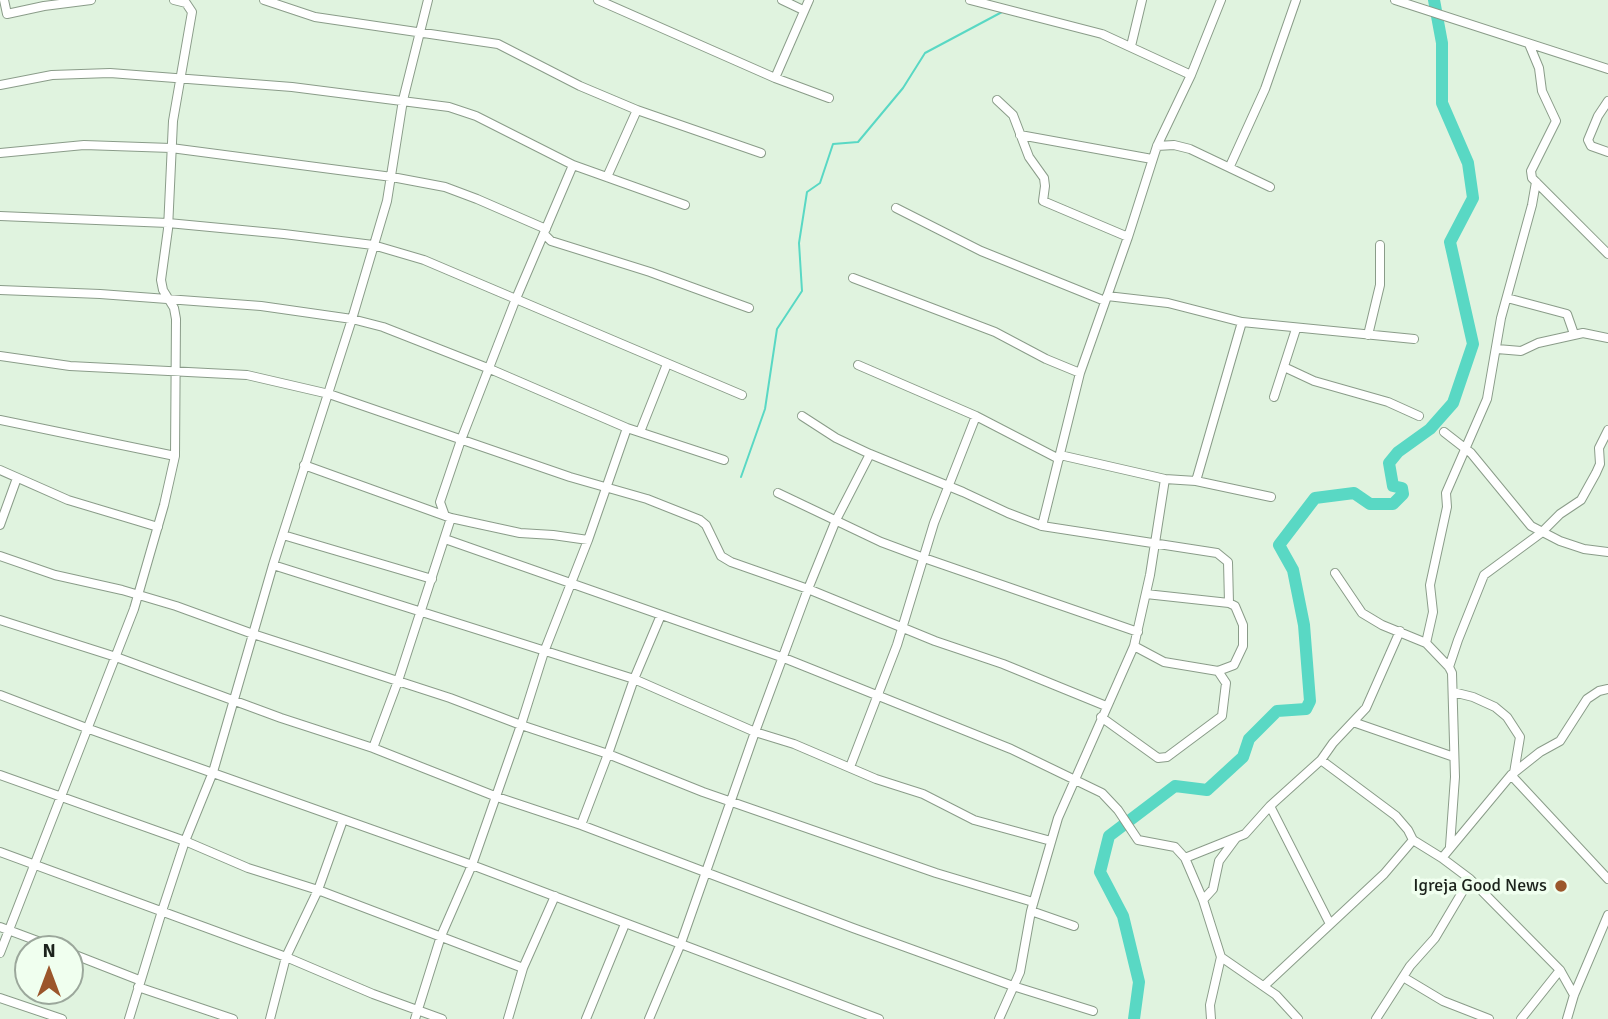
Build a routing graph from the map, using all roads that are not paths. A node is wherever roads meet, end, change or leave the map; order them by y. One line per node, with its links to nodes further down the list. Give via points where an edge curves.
1 (4, 0): 15 (street)
2 (91, 0): 15 (street)
3 (174, 0): 22 (street, via 186,3 192,12)
4 (264, 0): 16 (street, via 315,17)
5 (428, 0): 16 (street)
6 (598, 0): 21 (street)
7 (782, 0): 14 (street)
8 (808, 0): 14 (street)
9 (970, 0): 18 (street, via 1078,26)
10 (1142, 0): 18 (street)
11 (1221, 0): 20 (street)
12 (1296, 0): 37 (street, via 1265,89)
13 (1395, 0): 17 (street)
14 (803, 10): 21 (street)
15 (4, 14)
16 (419, 33): 25 (street); 28 (street, via 498,44)
17 (1529, 44): 19 (street); 40 (street, via 1556,121 1531,171)
18 (1131, 46): 20 (street)
19 (1608, 69)
20 (1191, 75): 30 (street)
21 (775, 78): 24 (street)
22 (180, 79): 23 (street, via 110,73 40,76); 25 (street); 31 (street)
23 (0, 85)
24 (829, 98)
25 (403, 100): 36 (street, via 459,110); 38 (street)
26 (997, 100): 29 (street, via 1013,115)
27 (1608, 101): 32 (street, via 1588,140 1591,146)
28 (638, 110): 34 (street); 39 (street)
29 (1020, 135): 35 (street); 47 (street, via 1044,178 1045,203)
30 (1157, 146): 35 (street); 37 (street, via 1190,149)
31 (171, 148): 33 (street, via 84,145); 38 (street); 45 (street)
32 (1608, 152)
33 (0, 153)
34 (761, 153)
35 (1152, 159): 47 (street)
36 (573, 165): 39 (street); 46 (street)
37 (1230, 166): 41 (street)
38 (392, 177): 46 (street, via 445,187); 48 (street)
39 (607, 177): 42 (street)
40 (1536, 182): 50 (street); 53 (street)
41 (1270, 187)
42 (685, 205)
43 (896, 208): 55 (street, via 981,251)
44 (0, 216): 45 (street)
45 (168, 223): 48 (street); 54 (street, via 161,280)
46 (547, 235): 56 (street); 57 (street)
47 (1128, 237): 55 (street)
48 (373, 245): 56 (street, via 424,260); 58 (street)
49 (1380, 245): 62 (street, via 1380,285)
50 (1608, 254)
51 (853, 278): 72 (street, via 995,332)
52 (0, 290): 54 (street)
53 (1507, 298): 61 (street, via 1567,314); 65 (street)
54 (169, 299): 58 (street); 71 (street, via 176,318)
55 (1106, 299): 59 (street, via 1168,303); 72 (street)
56 (515, 301): 67 (street); 70 (street)
57 (749, 308)
58 (352, 319): 70 (street); 73 (street)
59 (1242, 322): 60 (street); 94 (street)
60 (1296, 328): 62 (street); 69 (street)
61 (1574, 334): 63 (street); 65 (street, via 1521,351)
62 (1368, 335): 64 (street)
63 (1608, 338)
64 (1414, 340)
65 (1497, 349): 85 (street, via 1487,399)
66 (1, 358): 71 (street)
67 (667, 364): 74 (street); 82 (street)
68 (858, 365): 77 (street)
69 (1284, 367): 75 (street); 78 (street)
70 (490, 369): 80 (street); 84 (street)
71 (175, 370): 73 (street, via 247,375); 87 (street)
72 (1080, 373): 88 (street)
73 (329, 394): 84 (street); 90 (street)
74 (741, 395)
75 (1274, 397)
76 (802, 416): 86 (street)
77 (976, 416): 88 (street); 96 (street)
78 (1419, 416)
79 (0, 420): 87 (street)
80 (627, 428): 82 (street); 95 (street)
81 (1608, 430): 106 (street, via 1598,448 1600,464 1581,500)
82 (640, 432): 89 (street)
83 (1444, 432): 85 (street)
84 (461, 440): 95 (street); 99 (street)
85 (1465, 447): 106 (street); 129 (street, via 1446,493 1430,585 1433,612)
86 (870, 454): 96 (street); 102 (street)
87 (175, 456): 105 (street)
88 (1060, 457): 93 (street); 104 (street)
89 (724, 460)
90 (304, 465): 100 (street); 107 (street)
91 (0, 470): 92 (street)
92 (17, 478): 103 (street); 105 (street, via 68,500)
93 (1165, 479): 94 (street); 110 (street)
94 (1196, 481): 98 (street)
95 (607, 487): 109 (street); 118 (street, via 704,522 721,556)
96 (947, 487): 104 (street); 113 (street)
97 (778, 493): 102 (street)
98 (1271, 497)
99 (440, 502): 100 (street); 101 (street)
100 (427, 510): 101 (street)
101 (448, 517): 108 (street); 109 (street, via 520,533)
102 (836, 520): 113 (street); 118 (street)
103 (0, 525)
104 (1042, 526): 110 (street)
105 (158, 527): 119 (street)
106 (1541, 533): 111 (street, via 1584,549); 134 (street, via 1484,575)
107 (283, 535): 114 (street); 116 (street)
108 (445, 539): 116 (street); 117 (street)
109 (588, 540): 117 (street)
110 (1154, 544): 120 (street); 121 (street, via 1223,556 1228,562)
111 (1608, 552)
112 (0, 556): 119 (street, via 55,575)
113 (924, 558): 125 (street); 127 (street)
114 (273, 565): 122 (street); 128 (street)
115 (1335, 573): 126 (street, via 1362,613)
116 (432, 579): 122 (street)
117 (572, 582): 123 (street); 131 (street)
118 (808, 589): 125 (street); 133 (street)
119 (138, 594): 128 (street); 132 (street)
120 (1146, 594): 121 (street); 127 (street)
121 (1229, 603): 135 (street, via 1242,619 1243,646 1234,666)
122 (421, 612): 131 (street); 137 (street)
123 (661, 615): 133 (street); 136 (street)
124 (0, 620): 132 (street)
125 (902, 628): 141 (street); 143 (street)
126 (1400, 631): 129 (street); 145 (street, via 1366,708)
127 (1138, 632): 130 (street)
128 (253, 634): 137 (street); 142 (street)
129 (1426, 643): 134 (street)
130 (1134, 646): 135 (street, via 1164,662); 143 (street)
131 (544, 652): 136 (street); 146 (street)
132 (116, 657): 142 (street); 147 (street)
133 (784, 658): 141 (street); 148 (street)
134 (1450, 667): 139 (street)
135 (1219, 671): 144 (street, via 1227,690 1222,716 1167,757 1158,758)
136 (634, 679): 148 (street); 150 (street)
137 (398, 681): 146 (street); 149 (street)
138 (1608, 689): 155 (street, via 1587,699 1559,741)
139 (1453, 692): 151 (street); 155 (street, via 1495,707 1507,717 1520,737)
140 (0, 695): 147 (street)
141 (877, 696): 153 (street); 157 (street, via 1012,749)
142 (233, 701): 149 (street); 154 (street)
143 (1106, 706): 144 (street)
144 (1101, 717): 157 (street)
145 (1353, 722): 151 (street); 152 (street)
146 (522, 725): 150 (street); 159 (street)
147 (89, 729): 154 (street); 158 (street)
148 (754, 732): 153 (street); 160 (street)
149 (373, 748): 159 (street)
150 (608, 754): 160 (street); 163 (street)
151 (1454, 757): 168 (street)
152 (1321, 760): 161 (street); 165 (street, via 1395,816)
153 (850, 767): 167 (street, via 923,794 974,820)
154 (213, 772): 162 (street); 166 (street)
155 (1512, 774): 168 (street); 176 (street)
156 (0, 775): 158 (street)
157 (1074, 780): 167 (street); 170 (street, via 1102,793 1138,840 1175,847)
158 (60, 795): 166 (street); 172 (street)
159 (497, 797): 163 (street); 173 (street)
160 (731, 801): 174 (street); 180 (street)
161 (1270, 806): 164 (street, via 1251,829); 184 (street)
162 (343, 820): 173 (street); 177 (street)
163 (581, 825): 174 (street)
164 (1236, 838): 170 (street); 179 (street, via 1219,861 1213,889)
165 (1413, 840): 171 (street); 184 (street)
166 (185, 841): 177 (street, via 248,868); 181 (street)
167 (1051, 841): 180 (street)
168 (1449, 849): 171 (street)
169 (0, 852): 172 (street)
170 (1185, 858): 179 (street)
171 (1442, 858): 175 (street)
172 (34, 864): 181 (street); 186 (street)
173 (472, 865): 178 (street); 188 (street)
174 (705, 873): 189 (street); 198 (street)
175 (1470, 879): 195 (street); 196 (street, via 1435,938)
176 (1608, 879)
177 (318, 890): 188 (street); 191 (street)
178 (555, 896): 183 (street); 194 (street)
179 (1203, 900): 192 (street)
180 (1032, 907): 185 (street); 198 (street, via 1020,972)
181 (162, 911): 191 (street); 197 (street)
182 (1608, 915): 200 (street)
183 (625, 924): 189 (street); 212 (street)
184 (1330, 924): 199 (street)
185 (1074, 926)
186 (4, 928): 187 (street); 190 (street)
187 (22, 935)
188 (441, 936): 194 (street); 203 (street)
189 (681, 943): 204 (street); 213 (street)
190 (0, 953)
191 (286, 957): 203 (street); 209 (street)
192 (1221, 957): 199 (street); 215 (street)
193 (84, 959): 197 (street)
194 (523, 968): 211 (street)
195 (1560, 970): 200 (street); 218 (street)
196 (1403, 978): 216 (street); 217 (street, via 1443,1002)
197 (139, 983): 207 (street); 208 (street)
198 (1013, 986): 202 (street); 214 (street)
199 (1264, 986): 205 (street)
200 (1574, 995): 219 (street)
201 (0, 998): 206 (street)
202 (1093, 1011)
203 (416, 1015): 210 (street)
204 (652, 1018)
205 (1296, 1018)
206 (62, 1019)
207 (129, 1019)
208 (233, 1019)
209 (270, 1019)
210 (442, 1019)
211 (508, 1019)
212 (586, 1019)
213 (879, 1019)
214 (999, 1019)
215 (1211, 1019)
216 (1376, 1019)
217 (1489, 1019)
218 (1521, 1019)
219 (1567, 1019)

